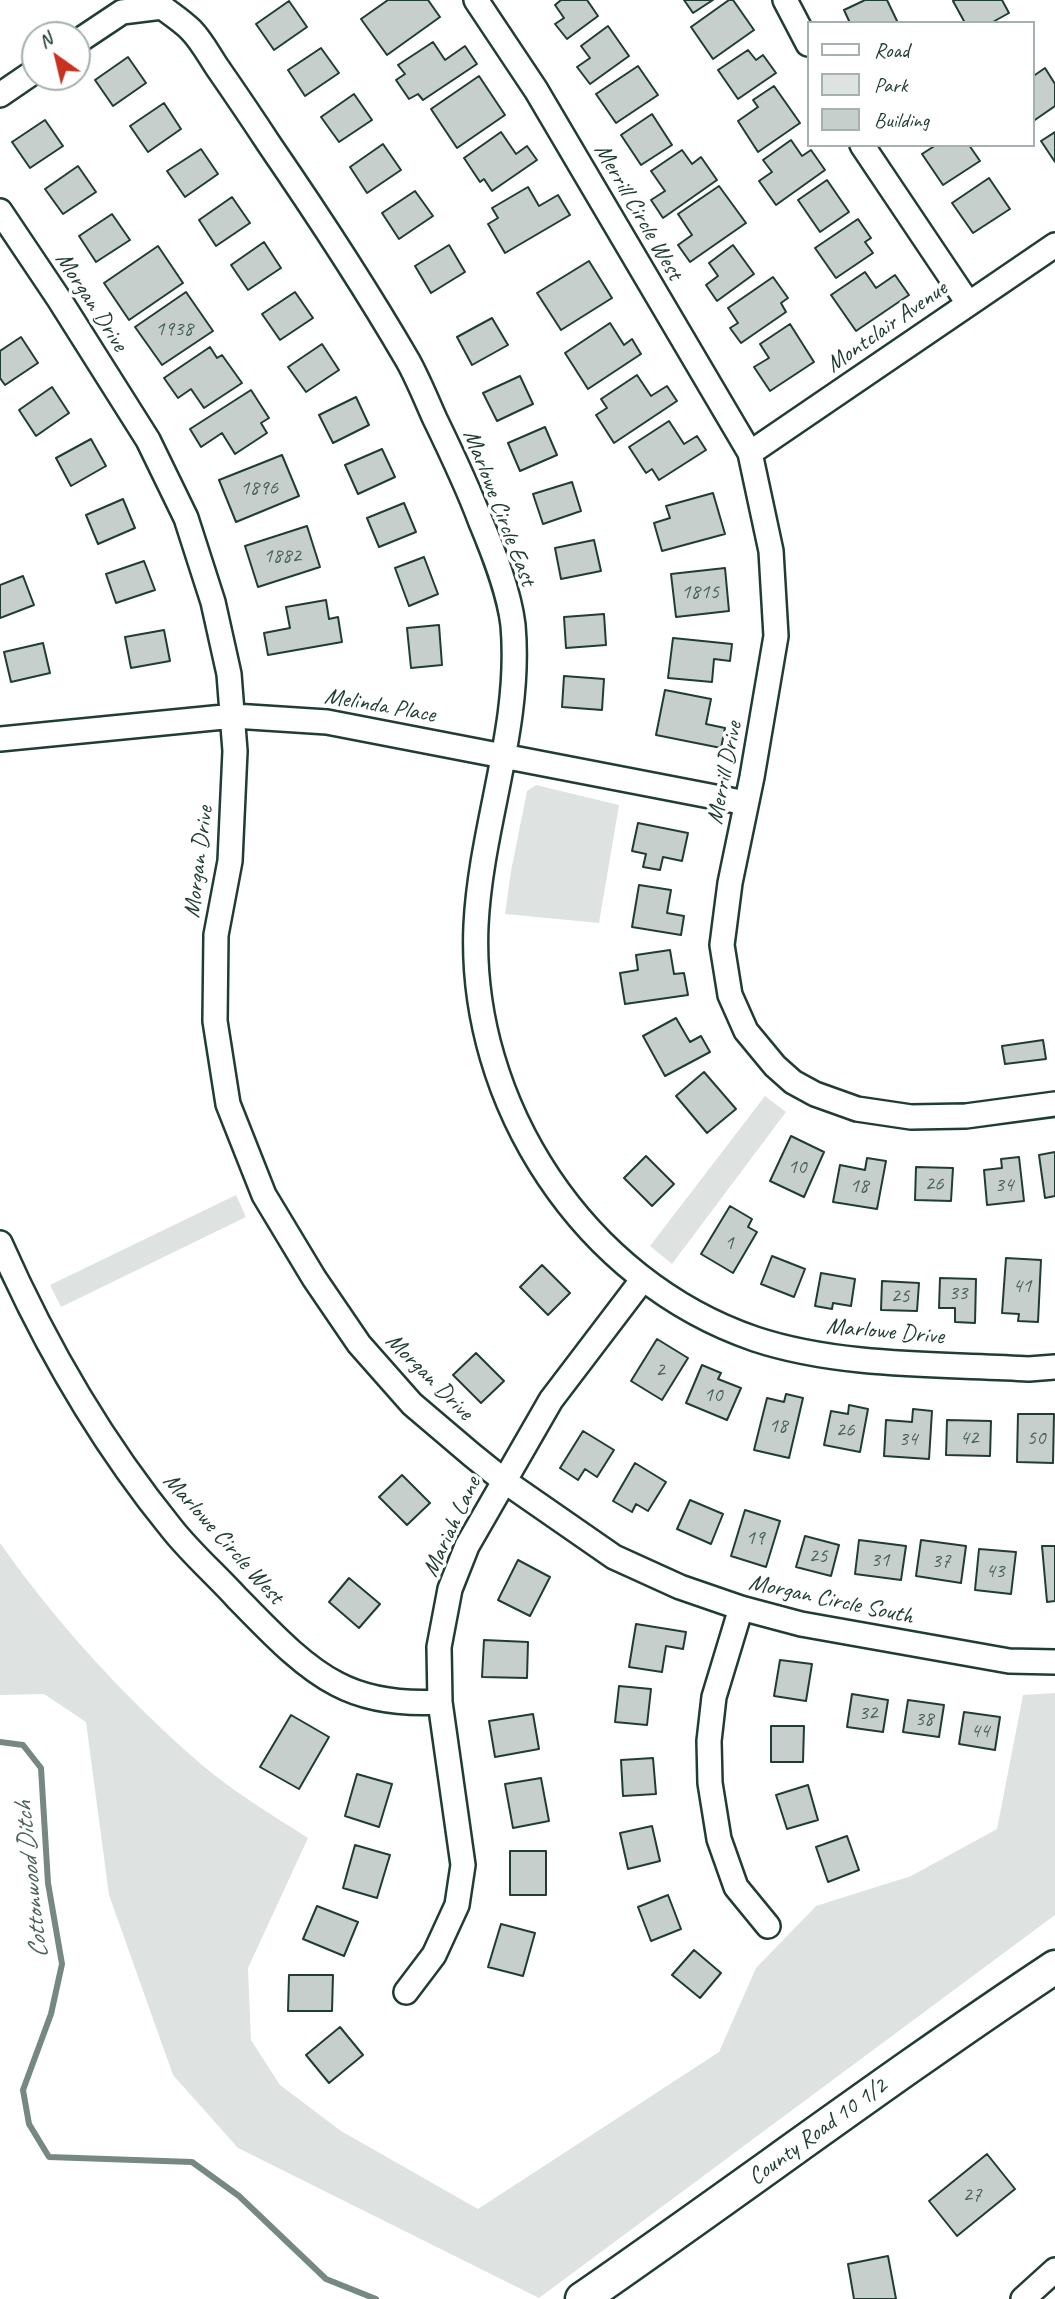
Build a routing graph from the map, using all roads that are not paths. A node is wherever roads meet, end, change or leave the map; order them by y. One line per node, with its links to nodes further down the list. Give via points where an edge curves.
1 (477, 0): 11 (street, Merrill Circle West, via 537,90)
2 (785, 0): 4 (street)
3 (91, 33): 14 (street, Marlowe Circle East, via 122,12 162,7 193,32 410,364 469,490 494,554 512,620 515,685)
4 (806, 40)
5 (21, 81): 6 (street)
6 (0, 95)
7 (863, 147): 10 (street)
8 (0, 211): 12 (street, Morgan Drive, via 148,440 186,518 213,602)
9 (1055, 245): 10 (street, Montclair Avenue)
10 (968, 303): 11 (street, Montclair Avenue)
11 (750, 453): 15 (street, Merrill Drive, via 771,551 776,636)
12 (233, 716): 13 (street, Melinda Place); 14 (street, Melinda Place, via 327,722); 20 (street, Morgan Drive, via 230,861 216,935 215,1021 228,1104 264,1195 359,1344 412,1404)
13 (0, 739)
14 (503, 755): 15 (street, Melinda Place); 18 (street, Marlowe Circle East, via 476,926 478,985 491,1054 514,1119 541,1167 606,1247)
15 (746, 803): 16 (street, Merrill Drive, via 722,945 730,995 746,1031 775,1066 815,1094 857,1109 911,1117 966,1116)
16 (1055, 1104)
17 (0, 1243): 23 (street, Marlowe Circle West, via 30,1311 104,1437 172,1530 282,1644 336,1684 399,1703)
18 (643, 1279): 19 (street, Marlowe Drive, via 699,1314 755,1339 834,1358); 20 (street, Mariah Lane, via 551,1400)
19 (1055, 1367)
20 (503, 1480): 21 (street, Morgan Circle South, via 614,1556 680,1587); 23 (street, Mariah Lane, via 467,1546 450,1589 439,1647)
21 (741, 1608): 22 (street, Morgan Circle South, via 801,1625 1009,1661); 24 (street, via 714,1697 710,1783 719,1839 736,1887)
22 (1055, 1662)
23 (440, 1702): 26 (street, Mariah Lane, via 463,1865 457,1905 434,1955)
24 (768, 1926)
25 (1051, 1968): 28 (street, County Road 10 1/2)
26 (406, 1992)
27 (1055, 2270): 29 (street)
28 (582, 2299)
29 (1023, 2299)

